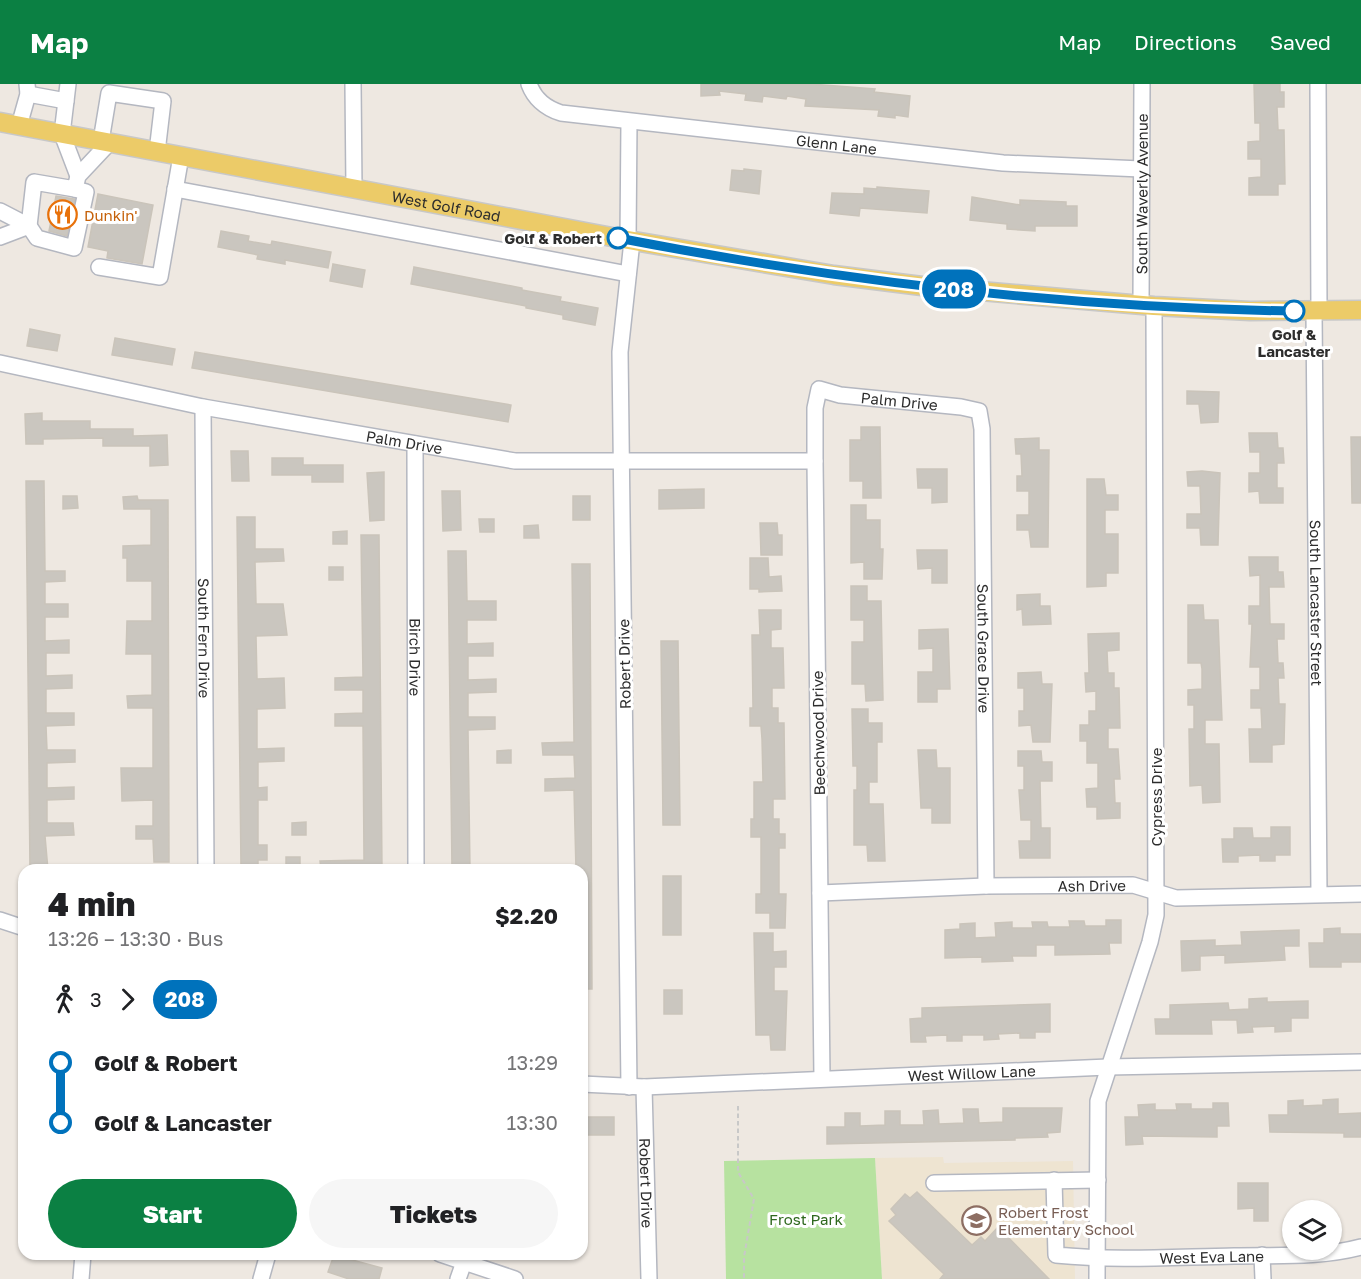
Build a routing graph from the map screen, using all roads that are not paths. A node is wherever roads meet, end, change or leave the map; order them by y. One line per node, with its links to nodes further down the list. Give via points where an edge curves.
1 (68, 84): 7 (street)
2 (353, 84): 18 (street)
3 (529, 84): 9 (street, Glenn Lane, via 537,99 561,113)
4 (1142, 84): 15 (street, South Waverly Avenue)
5 (1318, 84): 27 (street, South Lancaster Street)
6 (27, 89): 7 (street); 10 (street)
7 (66, 101): 11 (street)
8 (0, 122): 10 (main road, West Golf Road)
9 (629, 122): 15 (street, Glenn Lane, via 1003,164); 22 (street, Robert Drive)
10 (20, 126): 11 (main road, West Golf Road)
11 (63, 134): 12 (main road, West Golf Road); 16 (street)
12 (105, 142): 13 (main road, West Golf Road); 13 (street, via 109,93 163,102); 16 (street)
13 (157, 152): 14 (main road, West Golf Road)
14 (181, 156): 17 (street); 18 (main road, West Golf Road)
15 (1141, 169): 25 (street, South Waverly Avenue)
16 (76, 182): 20 (street, via 34,182); 20 (street, via 86,192 74,248 37,238)
17 (175, 189): 23 (street, via 159,277); 24 (street)
18 (354, 189): 22 (main road, West Golf Road)
19 (0, 211): 20 (street)
20 (29, 226): 21 (street)
21 (0, 237)
22 (630, 241): 24 (street, Robert Drive); 25 (main road, West Golf Road, via 845,277)
23 (99, 267)
24 (628, 274): 33 (street, Robert Drive, via 620,352)
25 (1148, 305): 27 (main road, West Golf Road); 38 (street, Cypress Drive)
26 (1361, 310): 27 (main road, West Golf Road)
27 (1317, 312): 40 (street, South Lancaster Street)
28 (0, 363): 30 (street, Palm Drive)
29 (819, 389): 31 (street, Palm Drive, via 840,395); 34 (street, Beechwood Drive)
30 (203, 407): 32 (street, Palm Drive); 35 (street, South Fern Drive)
31 (979, 411): 37 (street, South Grace Drive)
32 (415, 444): 33 (street, Palm Drive, via 515,460); 36 (street, Birch Drive)
33 (621, 461): 34 (street, Palm Drive); 48 (street, Robert Drive)
34 (815, 461): 39 (street, Beechwood Drive)
35 (207, 864)
36 (416, 864)
37 (986, 886): 38 (street, Ash Drive, via 1133,885); 39 (street, Ash Drive)
38 (1156, 891): 40 (street, Ash Drive, via 1176,898); 45 (street, Cypress Drive, via 1150,942)
39 (820, 893): 46 (street, Beechwood Drive)
40 (1319, 894): 41 (street, Ash Drive)
41 (1361, 894)
42 (0, 920): 43 (street)
43 (18, 926)
44 (1361, 1062): 45 (street, West Willow Lane)
45 (1108, 1067): 46 (street, West Willow Lane); 50 (street, Cypress Drive, via 1098,1101)
46 (822, 1078): 48 (street, West Willow Lane)
47 (588, 1084): 48 (street, West Willow Lane)
48 (637, 1087): 63 (street, Robert Drive)
49 (1054, 1180): 50 (street); 51 (street); 54 (street, West Eva Lane, via 1056,1255)
50 (1098, 1180): 54 (street, Cypress Drive)
51 (934, 1183)
52 (1361, 1247): 53 (street, West Eva Lane, via 1327,1254)
53 (1262, 1255): 54 (street, West Eva Lane); 65 (street)
54 (1098, 1259): 64 (street, Cypress Drive)
55 (83, 1260): 59 (street)
56 (266, 1260): 60 (street)
57 (458, 1260): 58 (street)
58 (464, 1262): 61 (street); 62 (street)
59 (81, 1279)
60 (261, 1279)
61 (458, 1279)
62 (515, 1279)
63 (649, 1279)
64 (1097, 1279)
65 (1263, 1279)

